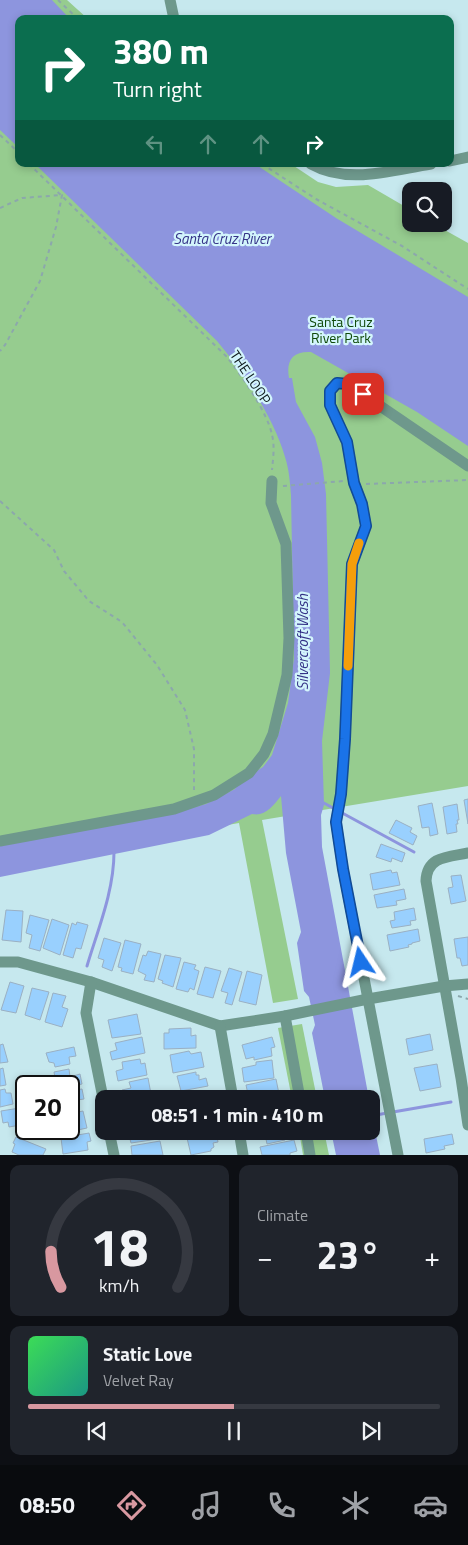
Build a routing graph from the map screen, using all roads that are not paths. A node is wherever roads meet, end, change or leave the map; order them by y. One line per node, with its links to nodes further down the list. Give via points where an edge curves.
1 (170, 0): 2 (street)
2 (173, 15)
3 (468, 158): 4 (street)
4 (454, 160)
5 (319, 167): 6 (street, via 352,176)
6 (411, 167)
7 (468, 466): 15 (street, via 348,384 337,383 330,391 330,405 347,442 349,482 362,504 366,526 352,564 345,739 336,822)
8 (277, 484): 9 (street, via 271,503 286,544 289,638 287,675 273,734 264,754 249,773 214,795 174,809)
9 (0, 841)
10 (468, 853): 14 (street, via 439,859 428,864 426,872)
11 (0, 962): 12 (street, via 18,962)
12 (91, 982): 17 (street); 18 (street, via 86,1012)
13 (468, 984): 14 (street)
14 (444, 986): 15 (street); 21 (street)
15 (368, 999): 16 (street); 29 (street)
16 (285, 1016): 17 (street); 20 (street)
17 (220, 1026): 19 (street)
18 (101, 1090)
19 (231, 1090)
20 (298, 1090)
21 (466, 1103): 22 (street)
22 (468, 1125)
23 (111, 1140): 26 (street)
24 (240, 1140): 27 (street)
25 (308, 1140): 28 (street)
26 (114, 1155)
27 (243, 1155)
28 (310, 1155)
29 (398, 1155)

